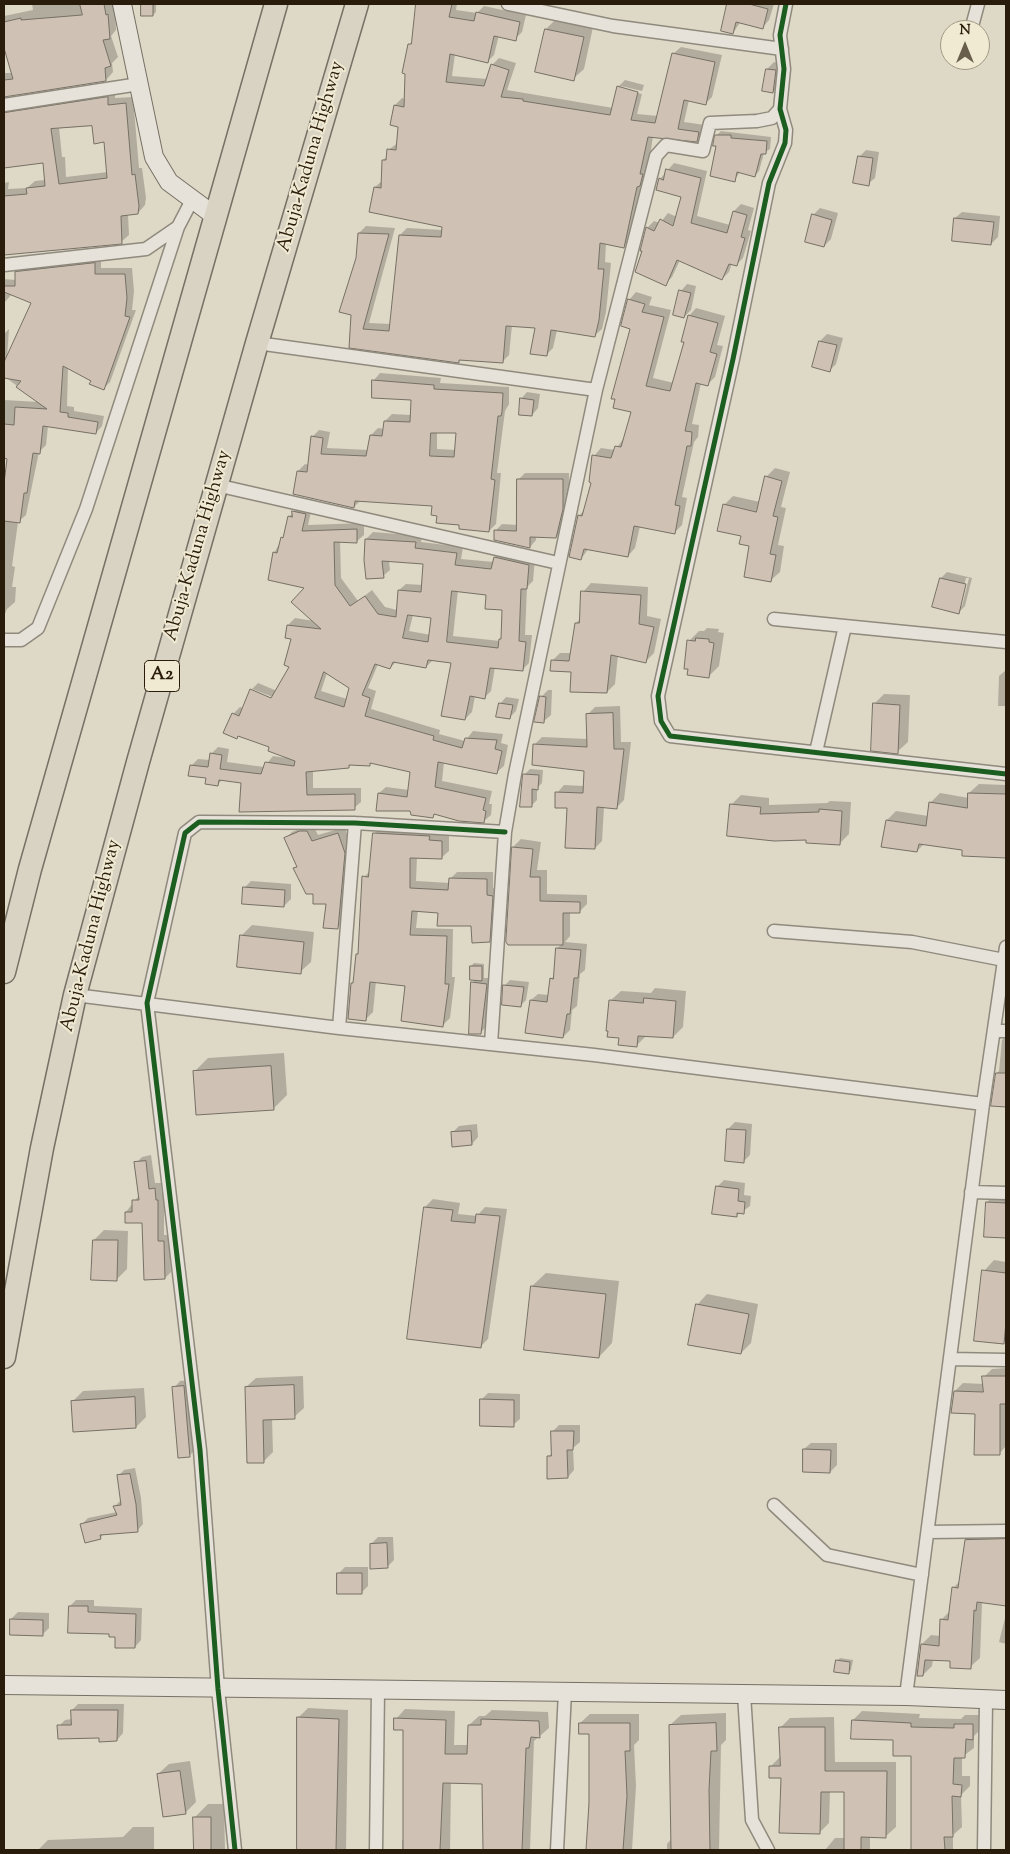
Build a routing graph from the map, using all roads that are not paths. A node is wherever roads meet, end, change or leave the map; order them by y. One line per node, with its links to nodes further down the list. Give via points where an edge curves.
1 (122, 4): 9 (street)
2 (276, 4): 13 (highway)
3 (357, 4): 16 (highway, Abuja-Kaduna Highway / A2)
4 (508, 4): 8 (street, via 613,26)
5 (786, 4): 8 (street, via 780,35)
6 (978, 4): 7 (street)
7 (974, 20)
8 (782, 49): 11 (street, via 784,69)
9 (139, 84): 10 (street); 12 (street, via 154,157 169,182)
10 (4, 105)
11 (780, 109): 17 (street, via 772,118 710,124 704,151 666,145 656,156); 24 (street, via 786,130 784,143 770,183 658,696 661,721 670,736)
12 (192, 200): 13 (street); 14 (street)
13 (215, 216): 30 (highway, via 30,869)
14 (178, 227): 15 (street, via 146,249); 22 (street, via 86,509 38,628 21,640)
15 (4, 264)
16 (257, 342): 17 (street); 18 (highway, Abuja-Kaduna Highway / A2)
17 (596, 390): 19 (street)
18 (216, 485): 19 (street); 31 (highway, Abuja-Kaduna Highway / A2)
19 (558, 562): 27 (street)
20 (774, 619): 21 (street)
21 (845, 626): 23 (street); 24 (street)
22 (4, 640)
23 (1006, 642)
24 (816, 752): 25 (street)
25 (1006, 774)
26 (354, 823): 27 (street); 32 (street, via 199,822 192,826 185,833); 33 (street)
27 (505, 832): 35 (street)
28 (774, 931): 29 (street, via 912,942)
29 (1005, 954): 34 (street)
30 (4, 972)
31 (75, 995): 32 (street); 39 (highway, Abuja-Kaduna Highway / A2, via 42,1148)
32 (147, 1003): 33 (street); 47 (street, via 200,1450)
33 (339, 1028): 35 (street)
34 (1000, 1031): 36 (street)
35 (491, 1044): 36 (street)
36 (983, 1104): 37 (street)
37 (972, 1192): 38 (street); 40 (street)
38 (1006, 1193)
39 (4, 1356)
40 (950, 1359): 41 (street); 43 (street)
41 (1006, 1360)
42 (774, 1505): 45 (street, via 827,1555)
43 (928, 1532): 44 (street); 45 (street)
44 (1006, 1532)
45 (922, 1575): 51 (street)
46 (4, 1685): 47 (street)
47 (218, 1689): 48 (street); 54 (street)
48 (378, 1689): 49 (street); 55 (street)
49 (565, 1692): 50 (street); 56 (street)
50 (744, 1694): 51 (street); 57 (street, via 752,1820)
51 (906, 1696): 52 (street)
52 (986, 1700): 53 (street); 58 (street)
53 (1006, 1700)
54 (234, 1850)
55 (376, 1850)
56 (557, 1850)
57 (768, 1850)
58 (984, 1850)

